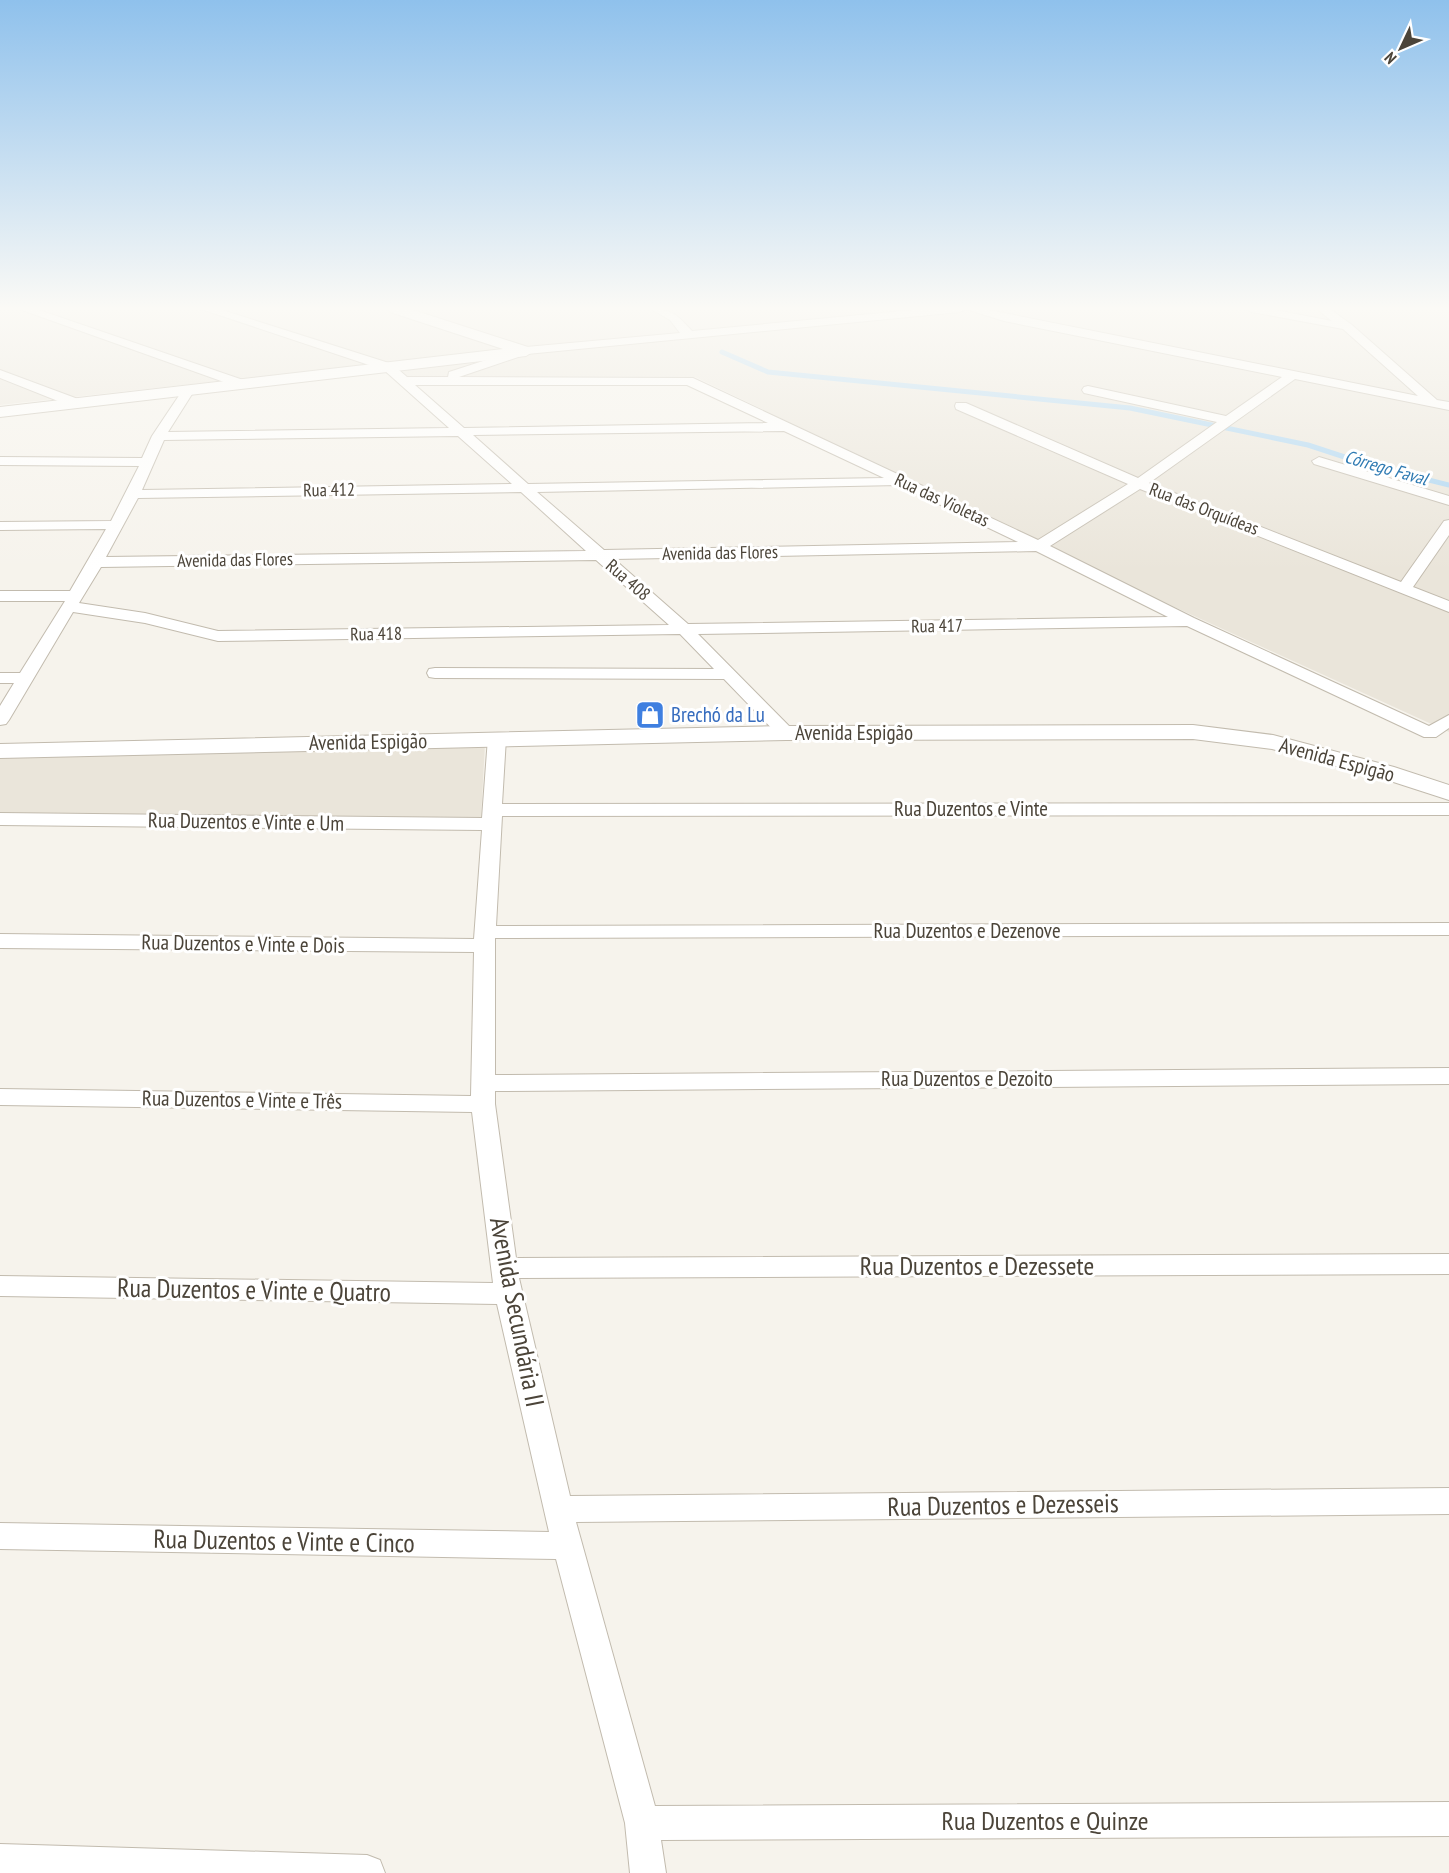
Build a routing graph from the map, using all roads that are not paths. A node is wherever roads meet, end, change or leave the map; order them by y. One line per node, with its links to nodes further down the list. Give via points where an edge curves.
1 (58, 396): 10 (street)
2 (131, 396): 10 (street)
3 (185, 396): 18 (street)
4 (423, 396): 17 (street, Rua 408)
5 (721, 396): 16 (street, Rua das Violetas)
6 (1117, 396): 15 (street)
7 (1263, 396): 15 (street)
8 (1400, 396): 11 (street)
9 (1426, 396): 11 (street)
10 (73, 402): 14 (street)
11 (1433, 403): 13 (street)
12 (961, 406): 23 (street, Rua das Orquídeas)
13 (1449, 406)
14 (0, 411)
15 (1229, 421): 23 (street)
16 (786, 427): 17 (street); 22 (street, Rua das Violetas)
17 (465, 433): 18 (street); 24 (street, Rua 408)
18 (159, 436): 21 (street)
19 (0, 461): 21 (street)
20 (1319, 461): 26 (street)
21 (149, 462): 25 (street)
22 (902, 482): 24 (street, Rua 412); 30 (street, Rua das Violetas)
23 (1139, 484): 30 (street); 33 (street, Rua das Orquídeas)
24 (524, 487): 25 (street, Rua 412); 31 (street, Rua 408)
25 (133, 494): 28 (street)
26 (1449, 501)
27 (1449, 524): 33 (street)
28 (116, 525): 29 (street); 32 (street)
29 (0, 526)
30 (1039, 546): 31 (street, Avenida das Flores); 37 (street, Rua das Violetas)
31 (600, 555): 32 (street, Avenida das Flores); 38 (street, Rua 408)
32 (96, 561): 35 (street)
33 (1405, 588): 36 (street, Rua das Orquídeas)
34 (0, 596): 35 (street, Rua 418)
35 (72, 601): 38 (street, Rua 418, via 218,636); 42 (street)
36 (1449, 607)
37 (1188, 621): 38 (street, Rua 417); 44 (street, Rua das Violetas, via 1430,733)
38 (685, 630): 40 (street, Rua 408)
39 (435, 673): 40 (street)
40 (729, 674): 45 (street, Rua 408)
41 (0, 678): 42 (street)
42 (25, 678): 43 (street)
43 (0, 720)
44 (1449, 720)
45 (786, 733): 46 (street, Avenida Espigão); 48 (street, Avenida Espigão, via 1193,732 1273,742)
46 (497, 738): 47 (street, Avenida Espigão); 50 (street, Avenida Secundária II)
47 (0, 751)
48 (1449, 793)
49 (1449, 809): 50 (street, Rua Duzentos e Vinte)
50 (493, 817): 51 (street, Rua Duzentos e Vinte e Um); 53 (street, Avenida Secundária II)
51 (0, 819)
52 (1449, 929): 53 (street, Rua Duzentos e Dezenove)
53 (485, 939): 54 (street, Rua Duzentos e Vinte e Dois); 56 (street, Avenida Secundária II)
54 (0, 941)
55 (1449, 1076): 56 (street, Rua Duzentos e Dezoito)
56 (484, 1093): 57 (street, Rua Duzentos e Vinte e Três); 59 (street, Avenida Secundária II)
57 (0, 1097)
58 (1449, 1264): 59 (street, Rua Duzentos e Dezessete)
59 (507, 1281): 60 (street, Rua Duzentos e Vinte e Quatro); 62 (street, Avenida Secundária II)
60 (0, 1286)
61 (1449, 1501): 62 (street, Rua Duzentos e Dezesseis)
62 (558, 1509): 64 (street, Avenida Secundária II)
63 (0, 1536): 64 (street, Rua Duzentos e Vinte e Cinco)
64 (567, 1546): 66 (street, Avenida Secundária II)
65 (1449, 1819): 66 (street, Rua Duzentos e Quinze)
66 (642, 1823): 69 (street, Avenida Secundária II)
67 (0, 1862): 68 (street)
68 (367, 1873)
69 (648, 1873)

